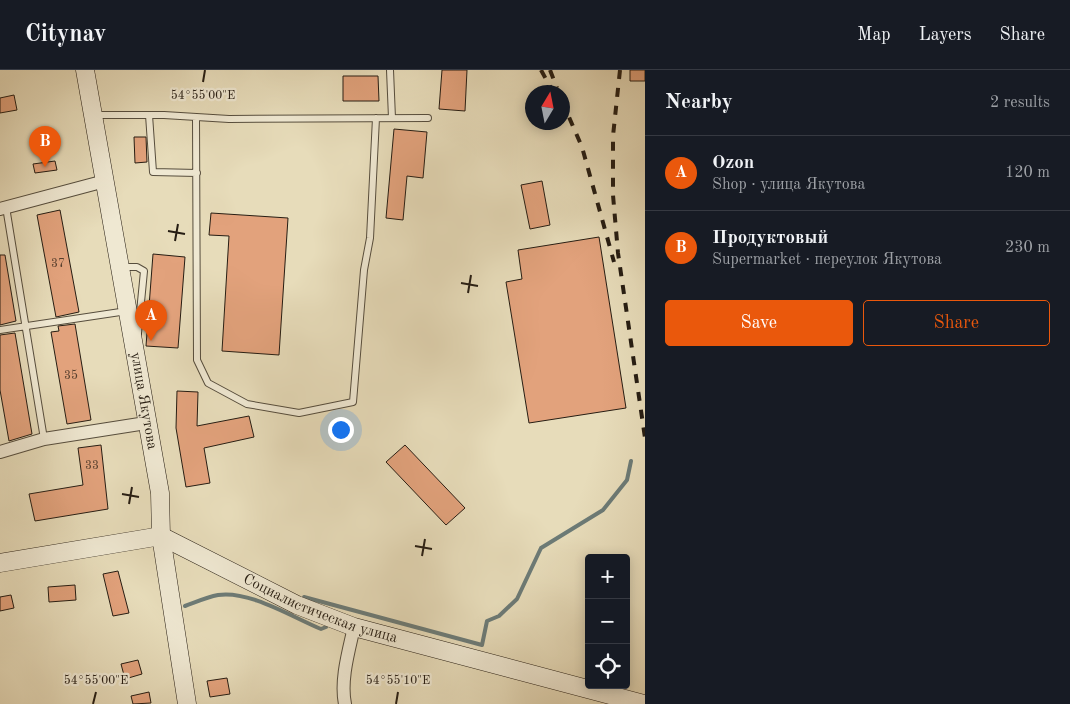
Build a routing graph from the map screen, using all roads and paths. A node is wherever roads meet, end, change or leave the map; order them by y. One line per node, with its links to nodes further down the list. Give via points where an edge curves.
1 (85, 70): 3 (street, улица Якутова)
2 (390, 70): 7 (lane)
3 (93, 115): 4 (lane); 10 (street, улица Якутова)
4 (150, 115): 5 (lane); 9 (lane, via 153,172)
5 (196, 117): 6 (lane); 9 (lane)
6 (376, 118): 7 (lane); 9 (lane, via 370,238 364,270 353,402 299,413 247,404 208,383 197,360)
7 (392, 118): 8 (lane)
8 (428, 118)
9 (196, 172)
10 (105, 181): 11 (street); 12 (street, улица Якутова)
11 (3, 208): 14 (lane)
12 (120, 267): 13 (street, улица Якутова); 16 (lane, via 137,266 144,270)
13 (127, 310): 14 (lane); 16 (street, улица Якутова)
14 (24, 326): 15 (lane); 18 (lane, via 30,344)
15 (0, 330)
16 (136, 361): 17 (street, улица Якутова)
17 (146, 424): 18 (street); 20 (street, улица Якутова, via 160,493)
18 (44, 440): 19 (street)
19 (0, 452)
20 (161, 536): 21 (street); 22 (street, Социалистическая улица, via 296,605); 23 (street, улица Якутова)
21 (0, 563)
22 (354, 627): 24 (street, via 348,656); 25 (street, Социалистическая улица)
23 (187, 704)
24 (346, 704)
25 (644, 704)

